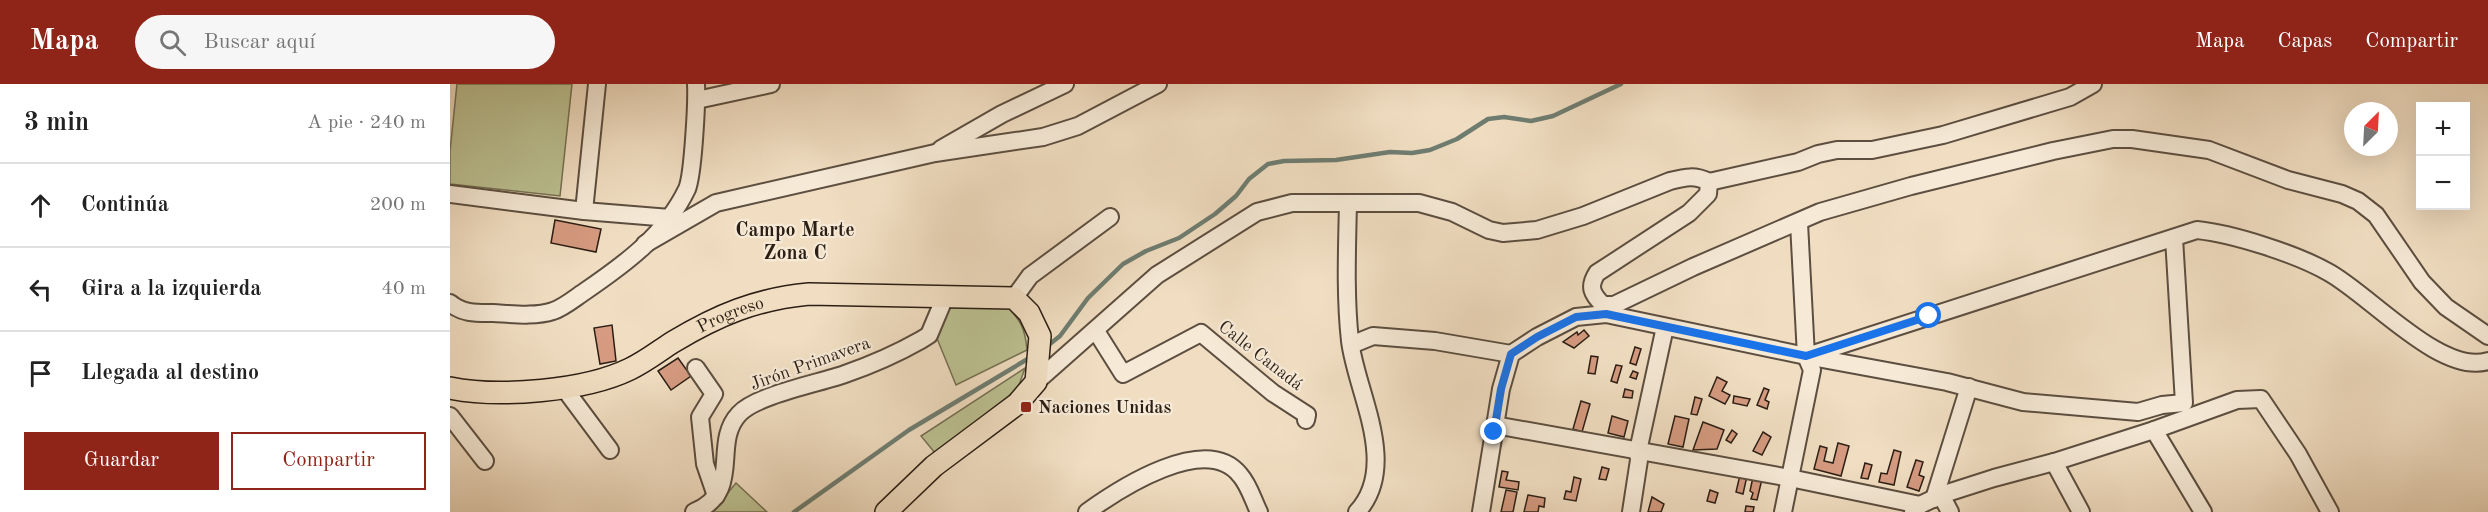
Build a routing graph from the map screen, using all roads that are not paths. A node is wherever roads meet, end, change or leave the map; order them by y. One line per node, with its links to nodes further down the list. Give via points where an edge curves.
1 (597, 84): 11 (street)
2 (771, 84): 6 (street)
3 (1065, 84): 7 (street, via 1002,114)
4 (1158, 84): 7 (street, via 1078,126 1043,137)
5 (2093, 84): 8 (street, via 2070,97 1943,135 1872,150 1837,150)
6 (696, 92): 13 (street, via 688,186)
7 (935, 153): 16 (street, via 716,203)
8 (1709, 182): 10 (street, via 1697,176 1685,177 1583,216 1537,230 1503,233 1419,203); 20 (street, via 1708,194 1689,213 1597,273 1591,281)
9 (450, 194): 11 (street)
10 (1347, 203): 22 (street, via 1292,203 1257,212 1157,275); 24 (street, via 1346,295)
11 (584, 211): 13 (street)
12 (1110, 217): 18 (street, via 1030,276)
13 (670, 218): 16 (street)
14 (1799, 223): 20 (street); 23 (street, via 1820,212 1911,186 2067,148 2132,139 2178,145 2208,150 2358,201 2376,215 2422,282 2446,307); 26 (street)
15 (2174, 238): 26 (street); 27 (street, via 2197,230 2218,232 2311,262 2442,353 2457,361); 30 (street, via 2184,403 2138,412 2023,402)
16 (645, 244): 19 (street, via 621,267 553,311 524,315 469,312)
17 (945, 297): 18 (main road, Progreso); 32 (main road, Progreso, via 778,297 722,315 630,370); 42 (street, Jirón Primavera, via 929,335 921,340 848,373 760,400 739,413 731,428 722,488)
18 (1019, 302): 29 (main road, via 1040,336)
19 (450, 303)
20 (1597, 310): 21 (street); 25 (street, via 1556,326)
21 (1665, 327): 26 (street); 38 (street)
22 (1096, 331): 29 (street); 34 (street, Calle Canadá, via 1124,374 1201,333 1256,380 1307,415)
23 (2488, 336)
24 (1351, 345): 25 (street, via 1373,336 1435,341); 48 (street, via 1371,419 1375,476)
25 (1511, 354): 35 (street)
26 (1806, 356): 30 (street); 41 (street, via 1812,370)
27 (2488, 361)
28 (696, 368): 42 (street, via 714,394 700,417 705,464)
29 (1036, 372): 45 (main road, via 1017,404 934,466)
30 (1968, 387): 43 (street)
31 (450, 388): 32 (main road, Progreso, via 500,392)
32 (564, 388): 37 (street)
33 (450, 416): 39 (street)
34 (1306, 420)
35 (1495, 425): 38 (street); 49 (street)
36 (2154, 430): 40 (street); 54 (street); 55 (street, via 2237,400 2261,399)
37 (610, 450)
38 (1638, 451): 41 (street); 50 (street)
39 (485, 460)
40 (2054, 462): 43 (street); 53 (street)
41 (1790, 478): 43 (street); 51 (street)
42 (716, 496): 44 (street)
43 (1927, 503): 52 (street)
44 (694, 512)
45 (886, 512)
46 (1087, 512): 47 (street, via 1150,474 1195,459 1227,464 1240,474)
47 (1259, 512)
48 (1357, 512)
49 (1481, 512)
50 (1631, 512)
51 (1783, 512)
52 (1950, 512)
53 (2081, 512)
54 (2203, 512)
55 (2330, 512)

